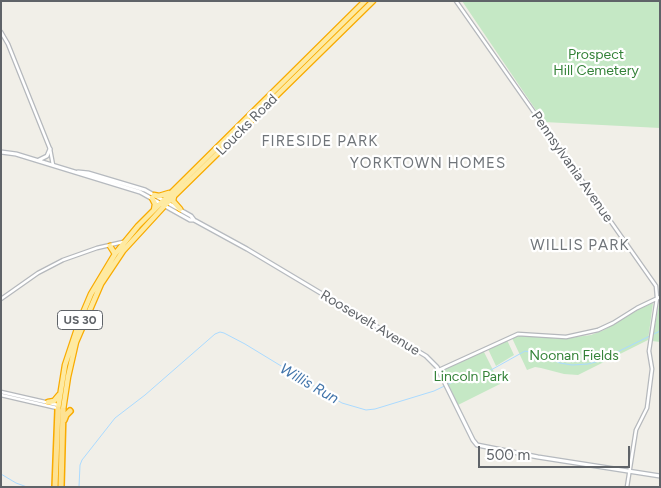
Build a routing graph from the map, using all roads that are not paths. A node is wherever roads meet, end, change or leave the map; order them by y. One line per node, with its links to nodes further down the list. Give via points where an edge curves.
1 (365, 1): 12 (highway, Loucks Road / US 30)
2 (372, 1): 12 (highway, Loucks Road / US 30)
3 (456, 1): 22 (street, Pennsylvania Avenue, via 648,273)
4 (1, 32): 5 (street)
5 (50, 149): 7 (main road, via 47,156); 8 (street)
6 (1, 152): 7 (main road, Roosevelt Avenue)
7 (39, 160): 8 (main road, Roosevelt Avenue)
8 (54, 165): 9 (main road, Roosevelt Avenue)
9 (78, 172): 10 (main road, Roosevelt Avenue); 11 (main road, Roosevelt Avenue)
10 (90, 178): 11 (main road); 13 (main road, Roosevelt Avenue)
11 (115, 181): 13 (main road, Roosevelt Avenue, via 145,190)
12 (173, 194): 13 (highway); 14 (highway, Loucks Road / US 30); 15 (highway, via 173,201)
13 (153, 196): 14 (main road, Roosevelt Avenue); 16 (highway)
14 (164, 203): 15 (main road, Roosevelt Avenue); 16 (highway, Loucks Road / US 30); 17 (main road, Roosevelt Avenue); 20 (highway, Loucks Road / US 30)
15 (180, 209): 17 (main road, Roosevelt Avenue)
16 (154, 210): 18 (highway, Loucks Road / US 30)
17 (193, 220): 24 (main road, Roosevelt Avenue, via 426,356)
18 (125, 242): 19 (street); 21 (highway, US 30 / US 30)
19 (110, 246): 21 (highway); 23 (street, via 52,265)
20 (123, 251): 28 (highway, US 30 / US 30, via 101,284 76,342)
21 (116, 254): 26 (highway, US 30 / US 30, via 99,279 80,320 65,365)
22 (659, 297): 24 (street, via 598,330 566,337 518,334); 31 (street, Pennsylvania Avenue, via 649,351 652,369 647,408 636,430)
23 (1, 299)
24 (439, 370): 31 (main road, Roosevelt Avenue, via 478,445)
25 (1, 394): 27 (street); 28 (street)
26 (60, 394): 27 (highway); 28 (highway, US 30 / US 30)
27 (48, 402): 28 (street)
28 (61, 408): 30 (highway, US 30 / US 30); 33 (highway, US 30 / US 30)
29 (70, 412): 30 (highway)
30 (64, 420): 34 (highway, US 30 / US 30)
31 (629, 471): 32 (main road, Roosevelt Avenue); 35 (street, Pennsylvania Avenue)
32 (660, 476)
33 (54, 487)
34 (61, 487)
35 (627, 487)

